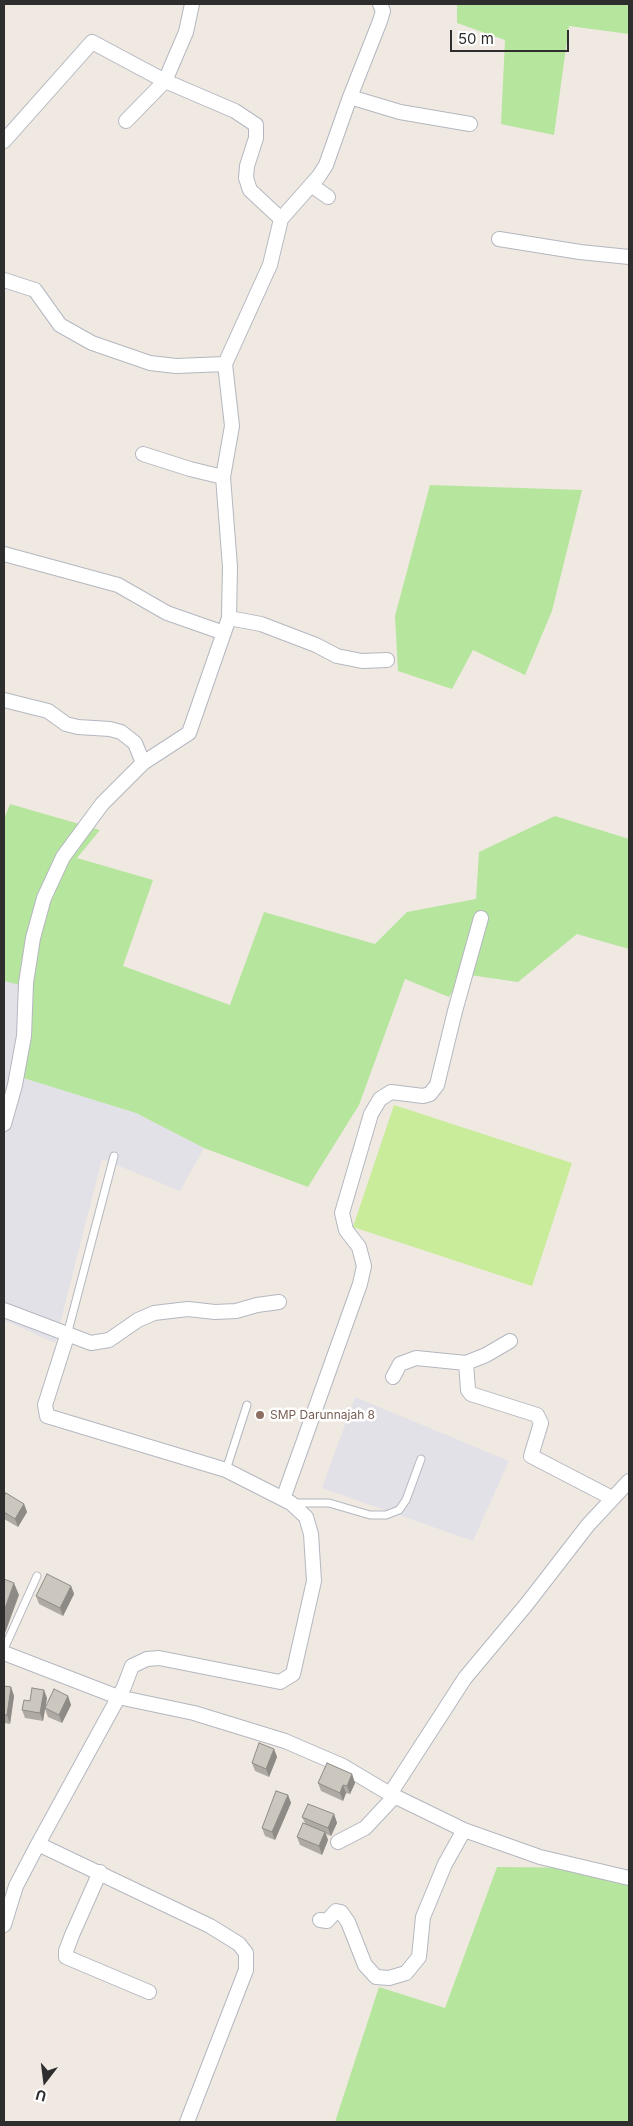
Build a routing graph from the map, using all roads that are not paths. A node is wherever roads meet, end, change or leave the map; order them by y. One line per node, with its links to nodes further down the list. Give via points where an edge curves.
1 (192, 4): 3 (street, via 186,32)
2 (380, 4): 4 (street, via 383,11 380,21)
3 (164, 81): 5 (street); 7 (street, via 92,42); 10 (street, via 235,111 256,125 246,178 250,190)
4 (350, 97): 6 (street, via 400,112); 8 (street, via 329,157)
5 (126, 121)
6 (470, 124)
7 (4, 141)
8 (311, 185): 9 (street); 10 (street)
9 (328, 198)
10 (281, 219): 14 (street, via 270,266)
11 (499, 239): 12 (street)
12 (629, 257)
13 (4, 280): 14 (street, via 35,290 60,325 92,343 150,363 176,366)
14 (225, 364): 16 (street, via 232,426)
15 (143, 454): 16 (street)
16 (223, 478): 18 (street, via 230,567)
17 (4, 554): 19 (street, via 118,585 167,613)
18 (230, 618): 19 (street); 20 (street, via 261,624 337,656 362,661)
19 (224, 633): 22 (street, via 189,733)
20 (387, 660)
21 (4, 700): 22 (street, via 48,711 66,724 121,732 134,743)
22 (143, 763): 24 (street, via 82,828 62,857 44,898 30,956 24,1036 16,1084)
23 (481, 918): 37 (street, via 437,1086 430,1094 422,1096 391,1092 380,1099 371,1114 342,1213 346,1230 359,1247 364,1266)
24 (4, 1124)
25 (114, 1156): 28 (lane)
26 (279, 1302): 28 (street, via 229,1312 188,1310 154,1313 103,1343 91,1344)
27 (4, 1310): 28 (street)
28 (67, 1336): 34 (street, via 45,1405 47,1416)
29 (510, 1341): 30 (street)
30 (466, 1363): 31 (street, via 416,1358 400,1364); 36 (street, via 471,1394 537,1415 540,1419 531,1456)
31 (393, 1377)
32 (247, 1405): 34 (lane)
33 (421, 1459): 37 (lane, via 406,1500 399,1510 386,1515 370,1515 329,1503)
34 (226, 1470): 37 (street)
35 (629, 1481): 36 (street)
36 (612, 1498): 41 (street, via 465,1678)
37 (287, 1501): 40 (street, via 306,1517 310,1525 314,1581 293,1674 280,1682 159,1658 148,1659 132,1666)
38 (38, 1576): 39 (lane)
39 (4, 1651): 40 (street)
40 (118, 1697): 41 (street, via 194,1713 285,1741 343,1766); 44 (street)
41 (393, 1795): 42 (street); 43 (street, via 365,1828)
42 (464, 1830): 46 (street, via 540,1858); 47 (street, via 445,1864 423,1917 419,1958 406,1972 389,1978 376,1976 366,1964 341,1912 336,1911 327,1921)
43 (338, 1842)
44 (38, 1844): 45 (street); 48 (street, via 16,1886)
45 (100, 1872): 49 (street, via 72,1935 66,1957); 50 (street, via 210,1926 239,1944 246,1953 246,1970)
46 (629, 1878)
47 (320, 1920)
48 (4, 1925)
49 (149, 1992)
50 (188, 2122)

